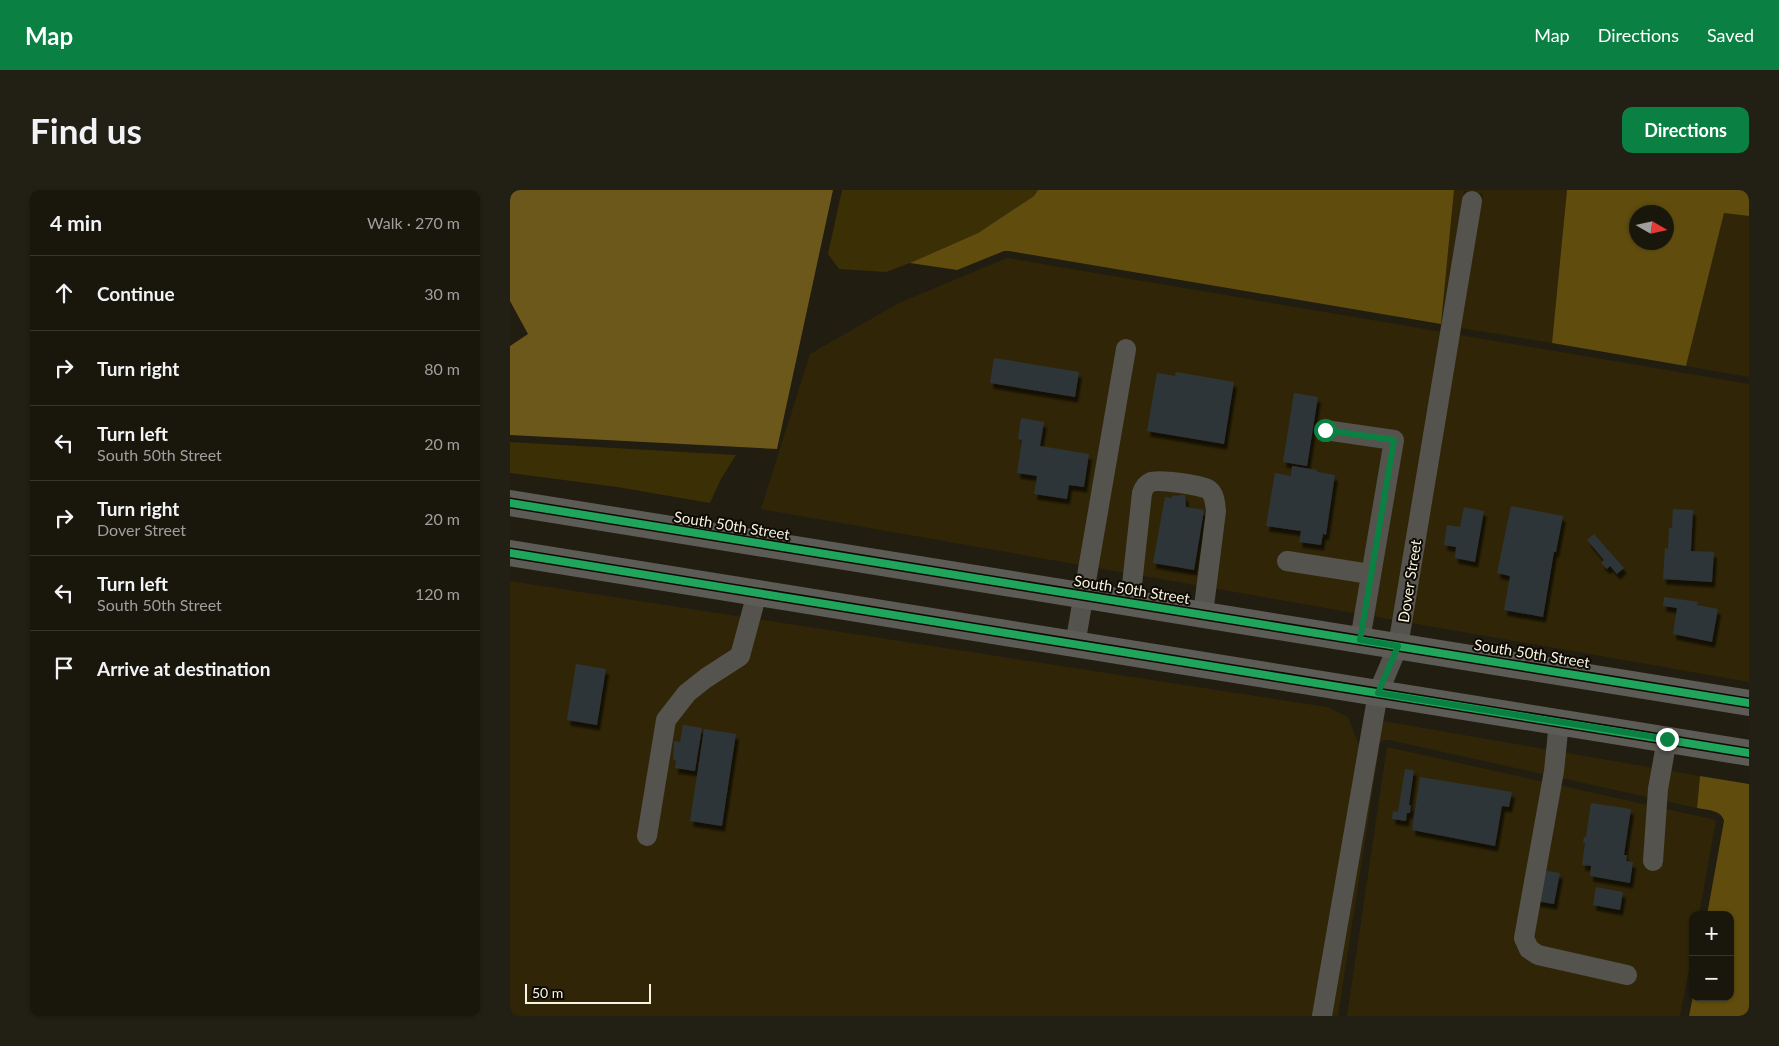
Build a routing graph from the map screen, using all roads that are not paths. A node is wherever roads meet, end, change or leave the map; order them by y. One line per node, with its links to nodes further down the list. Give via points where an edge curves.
1 (1472, 201): 14 (street, Dover Street)
2 (1126, 349): 9 (street)
3 (1325, 430): 7 (street, via 1394,440)
4 (510, 503): 9 (main road, South 50th Street)
5 (510, 553): 8 (main road)
6 (1287, 560): 7 (street)
7 (1370, 574): 12 (street)
8 (757, 593): 13 (main road); 20 (street, via 740,656 687,693 666,720)
9 (1083, 595): 10 (main road, South 50th Street); 13 (street)
10 (1130, 602): 11 (main road, South 50th Street); 11 (street, via 1145,485 1153,481 1203,486 1215,499 1216,511)
11 (1203, 614): 12 (main road, South 50th Street)
12 (1360, 640): 14 (main road, South 50th Street)
13 (1075, 645): 15 (main road)
14 (1398, 646): 15 (street, Dover Street); 16 (main road, South 50th Street)
15 (1378, 693): 17 (main road); 23 (street, Dover Street)
16 (1749, 703)
17 (1559, 722): 18 (main road); 22 (street, via 1554,771 1524,938 1529,949 1538,954)
18 (1667, 739): 19 (main road); 21 (street, via 1658,789)
19 (1749, 753)
20 (647, 836)
21 (1653, 861)
22 (1627, 975)
23 (1322, 1016)

